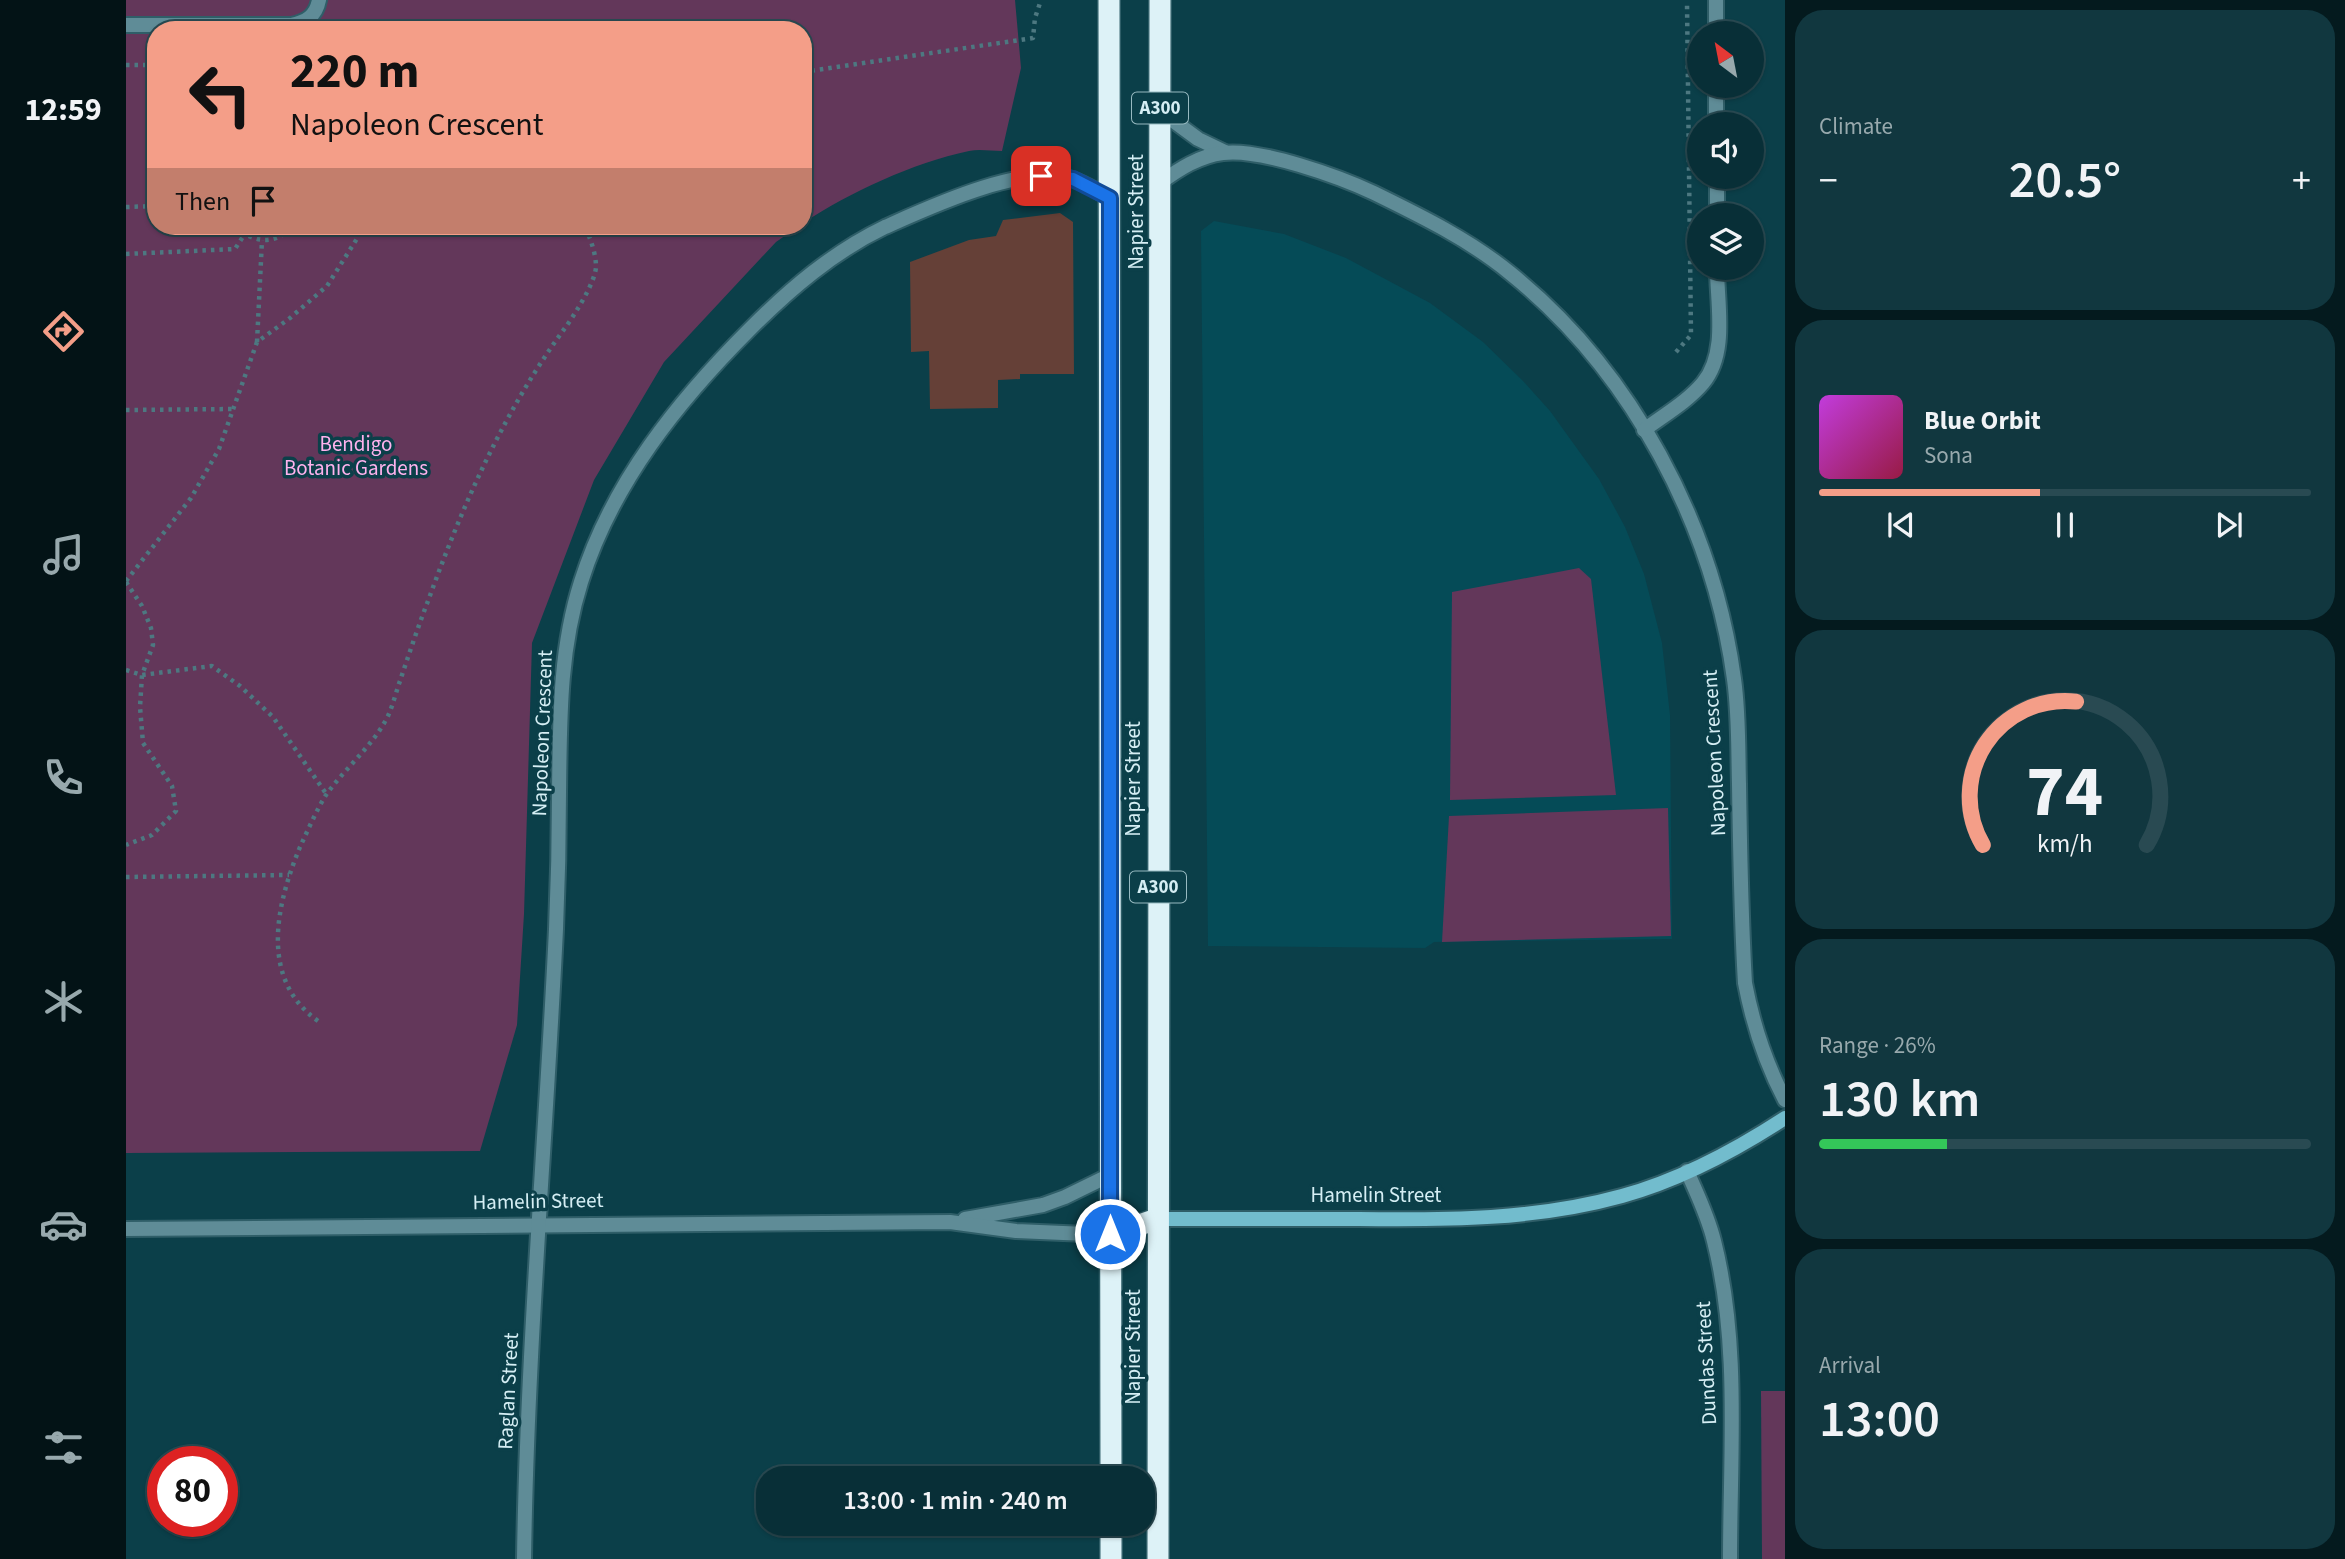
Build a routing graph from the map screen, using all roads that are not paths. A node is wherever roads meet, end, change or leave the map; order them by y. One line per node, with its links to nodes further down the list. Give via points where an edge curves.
1 (319, 0): 5 (street, via 316,11)
2 (1110, 0): 12 (highway, Napier Street / A300)
3 (1160, 0): 9 (highway, Napier Street / A300)
4 (1716, 0): 6 (street)
5 (305, 21)
6 (1716, 21)
7 (126, 24): 8 (street)
8 (147, 24)
9 (1160, 111): 10 (street, Napoleon Crescent); 11 (highway, Napier Street / A300)
10 (1225, 152): 11 (street, Napoleon Crescent, via 1197,159); 14 (street, Napoleon Crescent, via 1336,177 1406,208 1481,252 1559,316)
11 (1160, 183): 19 (highway, Napier Street / A300)
12 (1110, 198): 18 (highway, Napier Street / A300); 21 (street, Napoleon Crescent, via 1073,179 1035,176 930,207 822,263 698,382 650,445 605,518 581,582 565,648)
13 (1717, 280): 14 (street, via 1715,361 1699,387)
14 (1644, 430): 15 (street, Napoleon Crescent, via 1699,540 1727,639 1737,720 1745,983 1764,1056)
15 (1785, 1100)
16 (1785, 1118): 17 (street, Hamelin Street)
17 (1687, 1171): 19 (street, Hamelin Street, via 1624,1195 1521,1216); 29 (street, Dundas Street, via 1713,1238 1729,1318)
18 (1110, 1175): 20 (street, Hamelin Street, via 1043,1205); 23 (highway, Napier Street / A300)
19 (1157, 1219): 23 (highway, Hamelin Street); 28 (highway, Napier Street / A300)
20 (950, 1222): 21 (street, Hamelin Street); 23 (street, Hamelin Street, via 1016,1231)
21 (540, 1225): 22 (street, Hamelin Street); 26 (street, Raglan Street, via 526,1440)
22 (126, 1228)
23 (1110, 1234): 24 (highway, Napier Street / A300)
24 (1111, 1466)
25 (1111, 1536): 27 (highway)
26 (524, 1559)
27 (1111, 1559)
28 (1158, 1559)
29 (1730, 1559)

